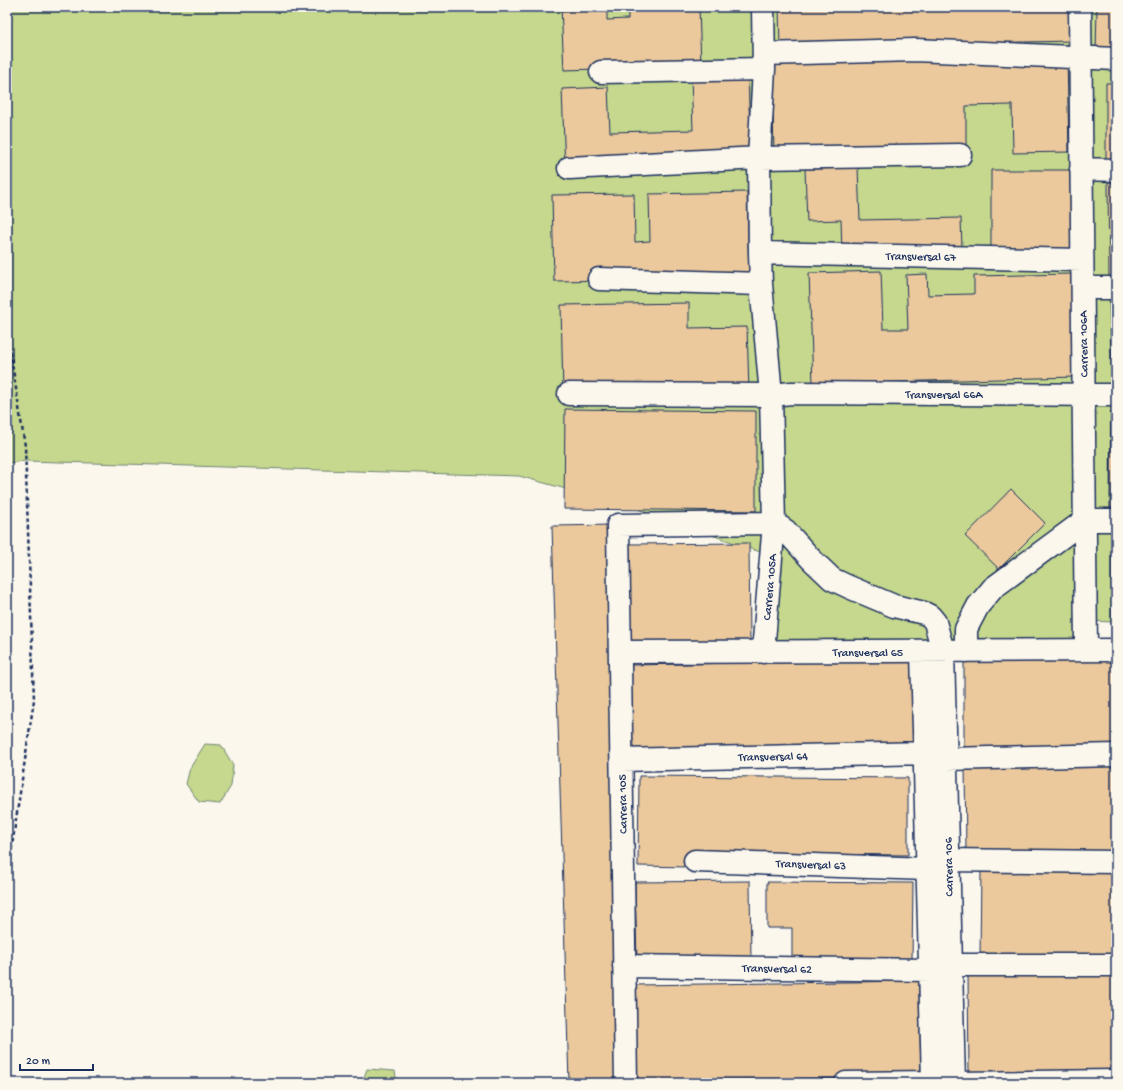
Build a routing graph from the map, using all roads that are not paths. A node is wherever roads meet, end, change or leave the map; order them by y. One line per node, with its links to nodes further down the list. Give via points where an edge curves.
1 (763, 7): 5 (street, Carrera 105A)
2 (1080, 7): 3 (street, Carrera 106A)
3 (1080, 56): 4 (street); 5 (street, via 915,50); 10 (street, Carrera 106A)
4 (1116, 58)
5 (764, 62): 6 (street); 8 (street, Carrera 105A)
6 (600, 72)
7 (960, 154): 8 (street)
8 (759, 158): 9 (street); 12 (street, Carrera 105A)
9 (569, 168)
10 (1081, 169): 11 (street); 13 (street, Carrera 106A)
11 (1116, 170)
12 (760, 253): 13 (street, Transversal 67); 15 (street, Carrera 105A)
13 (1082, 260): 16 (street, Carrera 106A)
14 (599, 279): 15 (street)
15 (761, 284): 21 (street, Carrera 105A)
16 (1083, 288): 17 (street); 19 (street, Carrera 106A)
17 (1116, 288)
18 (569, 394): 21 (street, Transversal 66A)
19 (1084, 395): 20 (street, Transversal 66A); 21 (street, Transversal 66A, via 792,393); 22 (street, Carrera 106A)
20 (1116, 395)
21 (771, 396): 24 (street, Carrera 105A)
22 (1085, 520): 23 (street); 25 (street, Carrera 106A); 27 (street, via 993,588 978,606 966,629)
23 (1116, 520)
24 (774, 523): 28 (street, Carrera 105, via 618,525); 29 (street, Carrera 105A); 30 (street, via 786,531 832,579 894,606 930,616 935,622)
25 (1086, 650): 26 (street, Transversal 65); 27 (street, Transversal 65)
26 (1116, 650)
27 (966, 651): 30 (street, Transversal 65)
28 (620, 652): 29 (street, Transversal 65); 34 (street, Carrera 105)
29 (763, 652): 30 (street, Transversal 65)
30 (933, 652): 31 (street, Carrera 106); 33 (street, Carrera 106)
31 (925, 753): 34 (street, Transversal 64); 38 (street, Carrera 106)
32 (1116, 755): 33 (street)
33 (946, 759): 35 (street, Carrera 106)
34 (622, 760): 41 (street, Carrera 105)
35 (948, 860): 37 (street); 39 (street, Carrera 106)
36 (695, 861): 38 (street, Transversal 63)
37 (1116, 862)
38 (928, 869): 42 (street, Carrera 106)
39 (951, 965): 40 (street); 47 (street, Carrera 106)
40 (1116, 965)
41 (624, 966): 42 (street, Transversal 62); 45 (street, Carrera 105)
42 (930, 970): 44 (street, Carrera 106)
43 (1116, 1081): 47 (street)
44 (933, 1082): 46 (street)
45 (626, 1083)
46 (846, 1083)
47 (954, 1083)

